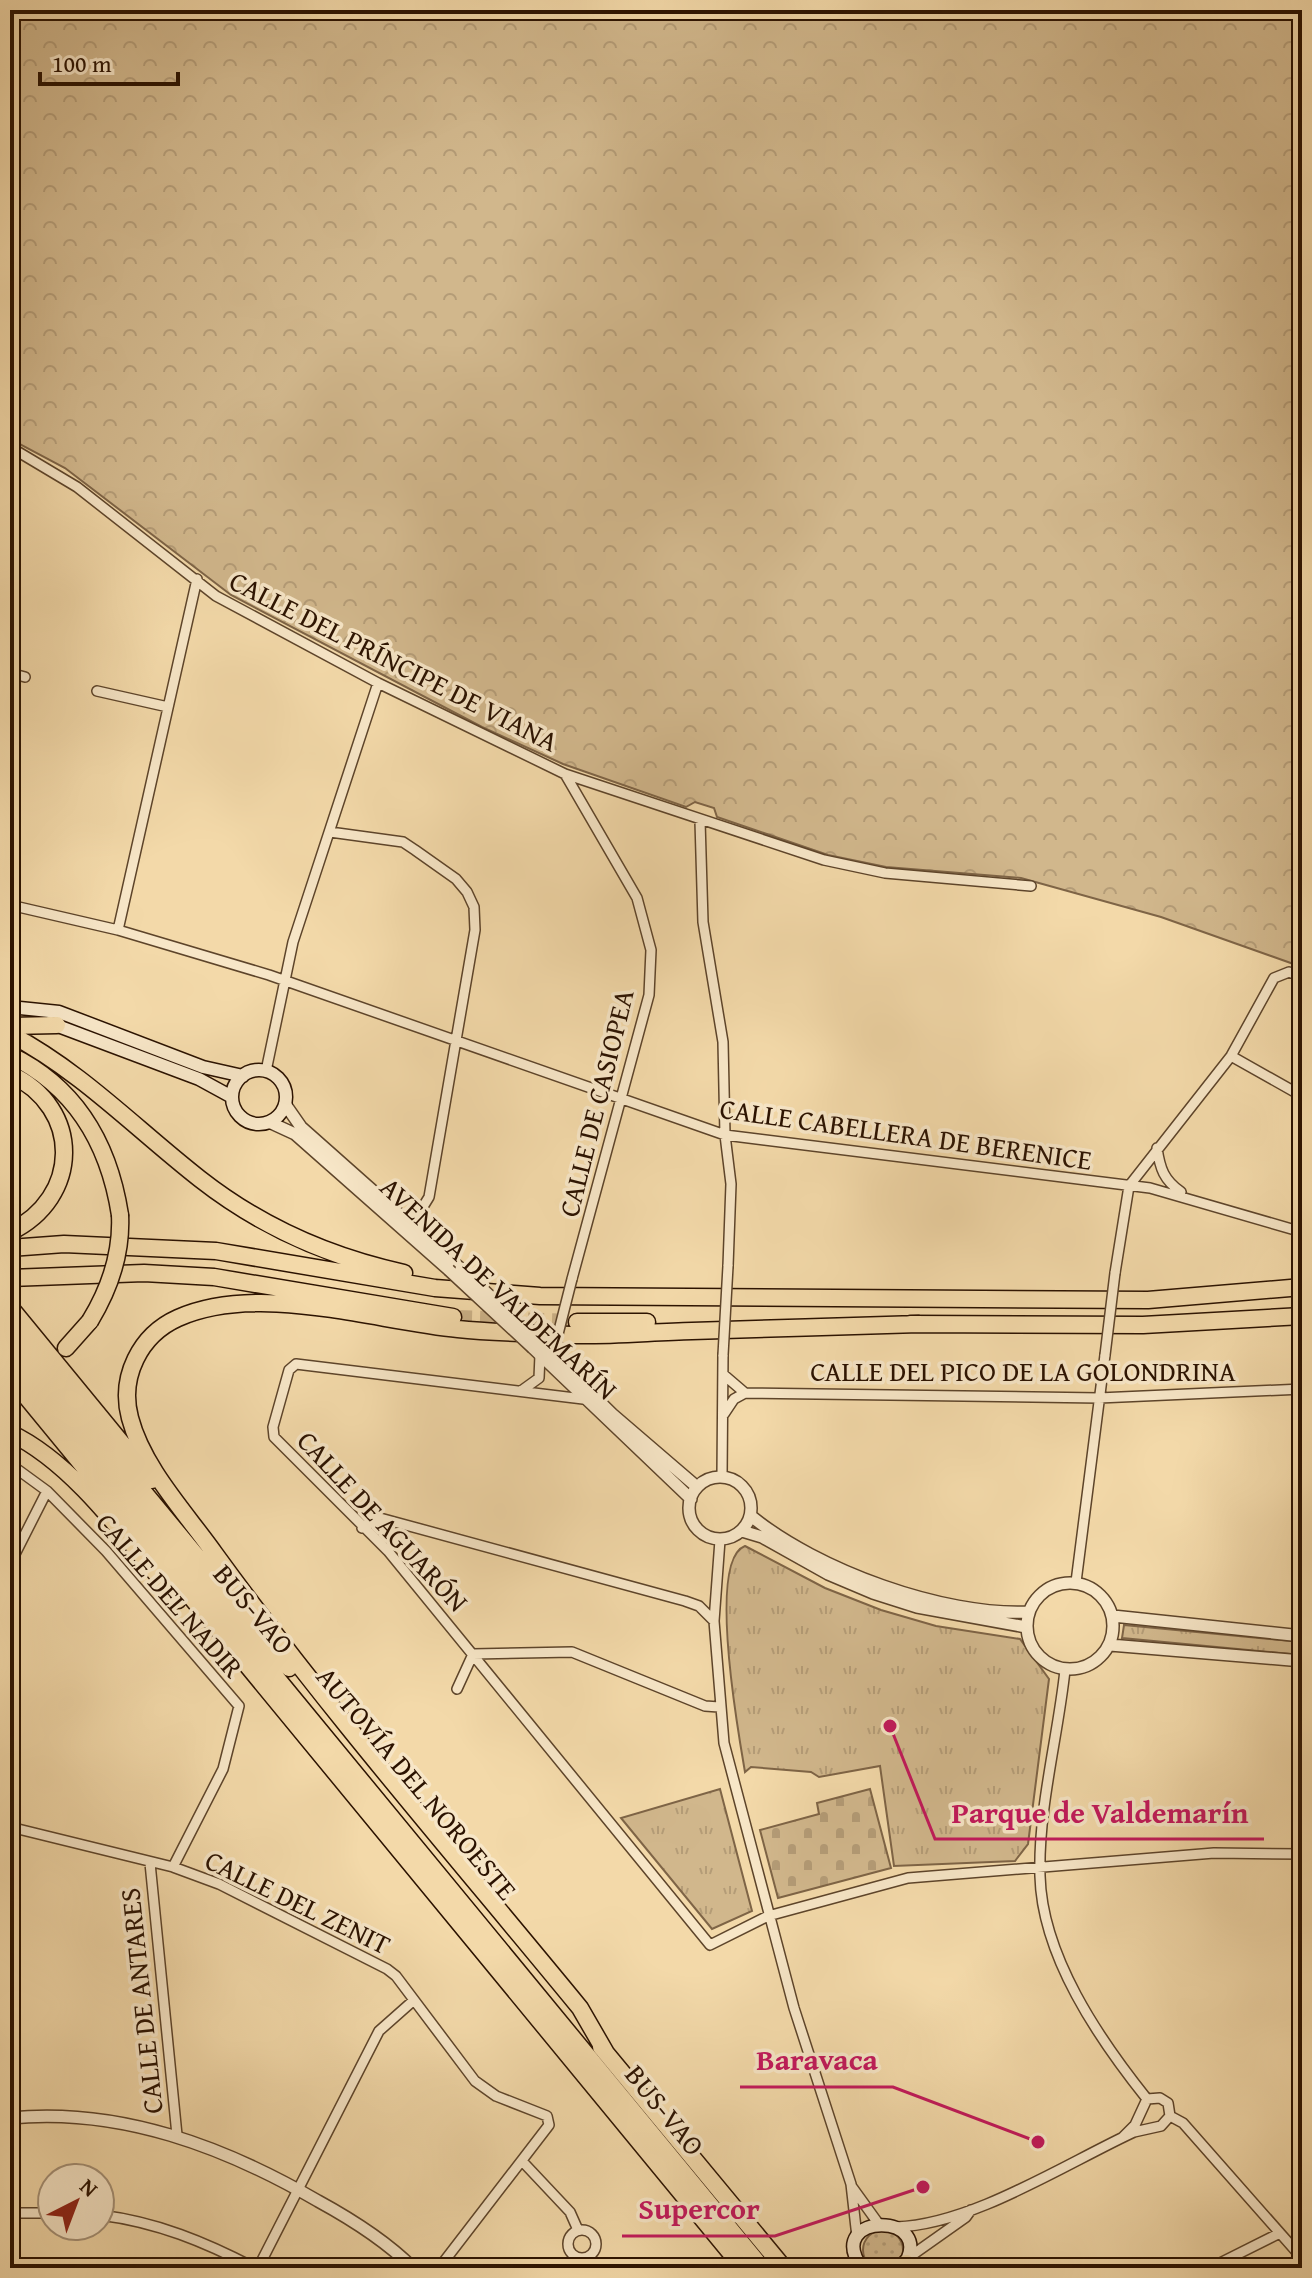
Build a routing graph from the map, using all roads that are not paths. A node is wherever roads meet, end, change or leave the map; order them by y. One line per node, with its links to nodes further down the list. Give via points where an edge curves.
1 (10, 447): 2 (street, CALLE DEL PRÍNCIPE DE VIANA, via 77,487)
2 (197, 579): 5 (street, CALLE DEL PRÍNCIPE DE VIANA, via 216,596); 7 (street)
3 (10, 673): 4 (street)
4 (25, 677)
5 (378, 683): 8 (street, CALLE DEL PRÍNCIPE DE VIANA); 10 (street)
6 (97, 691): 7 (street)
7 (168, 707): 13 (street)
8 (565, 774): 9 (street, CALLE DEL PRÍNCIPE DE VIANA); 28 (street, CALLE DE CASIOPEA, via 637,898 651,950 649,995)
9 (700, 821): 11 (street, CALLE DEL PRÍNCIPE DE VIANA, via 885,873); 31 (street, via 703,922 723,1042)
10 (330, 832): 15 (street); 20 (street, via 403,842 467,892 475,930)
11 (1031, 886)
12 (10, 905): 13 (street, CALLE CABELLERA DE BERENICE)
13 (118, 930): 15 (street, CALLE CABELLERA DE BERENICE)
14 (1302, 977): 22 (street, via 1289,972 1274,978)
15 (283, 979): 20 (street, CALLE CABELLERA DE BERENICE); 23 (street)
16 (10, 1007): 25 (main road, via 59,1012 203,1067)
17 (10, 1023): 18 (highway)
18 (57, 1025): 27 (main road, via 199,1079)
19 (10, 1034): 42 (highway, via 84,1080 212,1188 283,1232 386,1269)
20 (455, 1040): 28 (street, CALLE CABELLERA DE BERENICE); 35 (street, via 429,1197 421,1210)
21 (10, 1055): 49 (highway, bridge, via 53,1082 88,1121 111,1167 120,1215 113,1275 90,1321)
22 (1231, 1056): 26 (street); 32 (street)
23 (266, 1071): 25 (main road); 29 (main road, via 282,1084)
24 (10, 1074): 36 (highway, via 46,1100 58,1120 64,1150 62,1173 49,1201)
25 (243, 1076): 27 (main road)
26 (1302, 1096)
27 (232, 1097): 30 (main road, via 244,1119)
28 (623, 1100): 31 (street, CALLE CABELLERA DE BERENICE); 50 (street, CALLE DE CASIOPEA, bridge, via 572,1279)
29 (285, 1104): 30 (main road); 35 (street, AVENIDA DE VALDEMARÍN, via 301,1127)
30 (269, 1122): 39 (street, AVENIDA DE VALDEMARÍN, via 295,1134)
31 (725, 1135): 33 (street, CALLE CABELLERA DE BERENICE); 52 (street, bridge, via 731,1184)
32 (1157, 1148): 33 (street); 34 (street, via 1167,1182)
33 (1129, 1186): 34 (street, CALLE CABELLERA DE BERENICE); 59 (street, bridge)
34 (1187, 1197): 37 (street, CALLE CABELLERA DE BERENICE)
35 (404, 1217): 39 (street, AVENIDA DE VALDEMARÍN)
36 (10, 1232)
37 (1302, 1232)
38 (10, 1248): 42 (highway, via 149,1245 216,1251 435,1288)
39 (455, 1270): 50 (street, AVENIDA DE VALDEMARÍN, bridge)
40 (14, 1278): 45 (highway, via 144,1273 214,1277)
41 (1302, 1287): 42 (highway, via 1148,1300)
42 (540, 1296)
43 (10, 1302): 73 (highway)
44 (1302, 1316): 47 (highway, via 1143,1325)
45 (456, 1318)
46 (577, 1322): 47 (highway)
47 (919, 1324): 73 (highway, via 577,1335 457,1329 284,1305 222,1306 179,1317 142,1346 127,1389 129,1415 158,1475)
48 (10, 1330): 97 (highway, AUTOVÍA DEL NOROESTE)
49 (66, 1348)
50 (545, 1351): 54 (street, CALLE DE CASIOPEA); 60 (street, AVENIDA DE VALDEMARÍN); 65 (street, AVENIDA DE VALDEMARÍN)
51 (10, 1354): 127 (highway, BUS-VAO)
52 (724, 1375): 57 (street); 61 (street)
53 (10, 1377): 89 (highway, AUTOVÍA DEL NOROESTE)
54 (536, 1382): 56 (street); 58 (street)
55 (1302, 1389): 59 (street, CALLE DEL PICO DE LA GOLONDRINA)
56 (521, 1391): 58 (street, CALLE DE AGUARÓN); 69 (street, CALLE DE AGUARÓN, via 296,1364 289,1370 274,1437)
57 (745, 1393): 59 (street, CALLE DEL PICO DE LA GOLONDRINA); 61 (street)
58 (544, 1394): 60 (street, CALLE DE AGUARÓN)
59 (1099, 1398): 74 (street)
60 (583, 1399): 67 (street, AVENIDA DE VALDEMARÍN)
61 (724, 1414): 64 (street)
62 (10, 1433): 89 (highway, via 54,1461 79,1486 328,1776)
63 (10, 1464): 66 (street, CALLE DEL NADIR)
64 (722, 1476): 65 (street); 68 (street, via 746,1490)
65 (697, 1487): 67 (street)
66 (47, 1491): 72 (street); 93 (street, CALLE DEL NADIR, via 106,1551 239,1706 223,1769)
67 (691, 1499): 71 (street, via 693,1524 705,1536)
68 (751, 1516): 70 (street); 77 (street, via 822,1559 877,1582 966,1606)
69 (362, 1528): 76 (street, via 380,1518); 84 (street, CALLE DE AGUARÓN, via 388,1551)
70 (742, 1531): 71 (street); 81 (street, via 886,1597)
71 (720, 1540): 75 (street)
72 (10, 1564)
73 (229, 1573): 97 (highway, via 580,2008)
74 (1076, 1582): 77 (street, via 1053,1585); 78 (street, via 1094,1589)
75 (715, 1593): 76 (street); 80 (street)
76 (685, 1601): 80 (street)
77 (1028, 1612): 81 (street)
78 (1113, 1616): 82 (street); 83 (street)
79 (1301, 1619): 82 (street)
80 (714, 1621): 88 (street)
81 (1026, 1627): 86 (street, via 1040,1658)
82 (1301, 1636)
83 (1110, 1645): 85 (street); 86 (street, via 1086,1667)
84 (473, 1654): 87 (street); 88 (street, via 572,1652); 95 (street, CALLE DE AGUARÓN, via 710,1945)
85 (1302, 1661)
86 (1065, 1670): 94 (street)
87 (457, 1689)
88 (719, 1707): 95 (street, via 732,1781)
89 (342, 1784): 98 (highway, AUTOVÍA DEL NOROESTE)
90 (10, 1827): 92 (street, CALLE DEL ZENIT)
91 (1302, 1854): 94 (street, via 1214,1853)
92 (150, 1863): 93 (street, CALLE DEL ZENIT); 104 (street, CALLE DE ANTARES)
93 (173, 1867): 96 (street, CALLE DEL ZENIT, via 219,1884 387,1969)
94 (1040, 1870): 95 (street, via 908,1878); 99 (street, via 1049,1924 1071,1982 1102,2039)
95 (768, 1916): 108 (street)
96 (414, 2000): 106 (street, CALLE DEL ZENIT, via 475,2081 496,2096 545,2114 549,2125); 109 (street, via 379,2031)
97 (606, 2053): 107 (highway, AUTOVÍA DEL NOROESTE)
98 (583, 2076): 125 (highway); 126 (highway, AUTOVÍA DEL NOROESTE)
99 (1147, 2099): 100 (street); 101 (street, via 1165,2100)
100 (1140, 2114): 103 (street); 105 (street)
101 (1170, 2116): 103 (street, via 1161,2126); 117 (street, via 1183,2123)
102 (10, 2118): 104 (street, via 94,2120)
103 (1151, 2127): 105 (street)
104 (177, 2135): 109 (street, via 249,2162)
105 (1123, 2137): 110 (street)
106 (522, 2161): 116 (street, via 570,2212); 124 (street)
107 (697, 2162): 128 (highway, AUTOVÍA DEL NOROESTE); 129 (highway, via 719,2179)
108 (851, 2184): 114 (street); 118 (street)
109 (299, 2190): 122 (street); 123 (street, via 352,2220)
110 (971, 2210): 115 (street, via 923,2225); 121 (street)
111 (10, 2213): 112 (street)
112 (36, 2213)
113 (116, 2217): 122 (street, via 186,2235)
114 (878, 2223): 115 (main road); 118 (main road)
115 (896, 2227): 121 (main road, via 908,2243)
116 (578, 2230)
117 (1280, 2233): 120 (street); 132 (street)
118 (858, 2238): 119 (main road)
119 (855, 2253): 130 (main road); 131 (main road)
120 (1302, 2258)
121 (906, 2264)
122 (257, 2268)
123 (413, 2268)
124 (439, 2268)
125 (731, 2268)
126 (743, 2268)
127 (762, 2268)
128 (784, 2268)
129 (794, 2268)
130 (850, 2268)
131 (862, 2268)
132 (1210, 2268)

